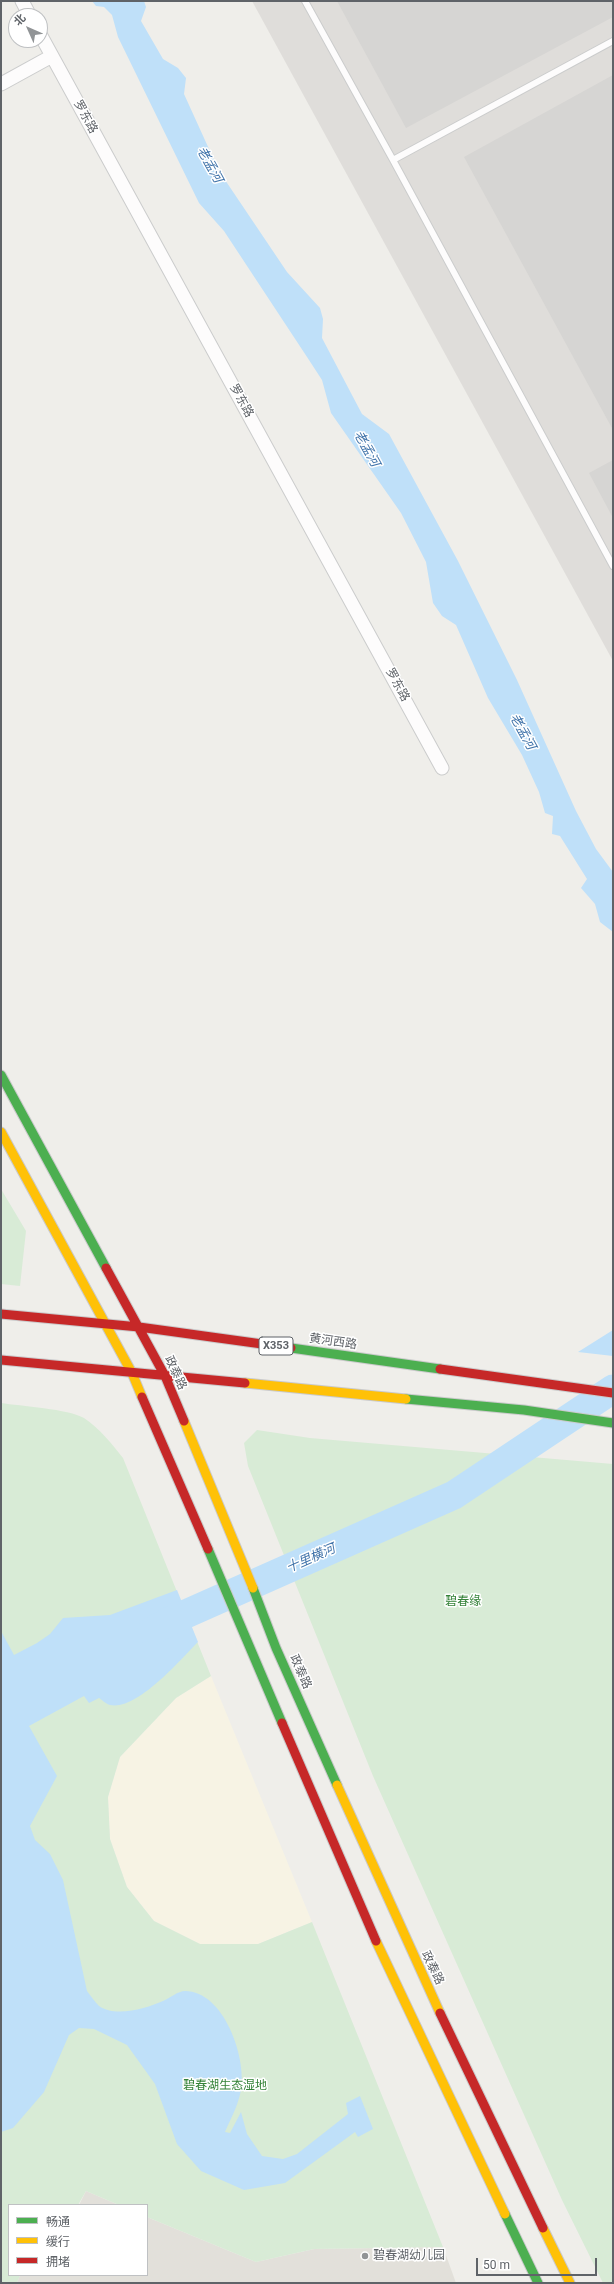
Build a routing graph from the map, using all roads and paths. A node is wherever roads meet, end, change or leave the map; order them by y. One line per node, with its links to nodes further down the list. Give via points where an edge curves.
1 (305, 1): 6 (lane)
2 (613, 41): 6 (lane)
3 (48, 48): 4 (street, 罗东路)
4 (52, 56): 5 (street); 8 (street, 罗东路)
5 (1, 84)
6 (393, 160): 7 (lane)
7 (613, 566)
8 (442, 768)
9 (1, 1075): 13 (main road, 政泰路)
10 (1, 1132): 12 (main road)
11 (1, 1314): 12 (main road, 黄河西路 / X353)
12 (105, 1323): 13 (main road, 黄河西路 / X353); 15 (main road)
13 (139, 1327): 16 (main road, 政泰路); 17 (main road, 黄河西路 / X353)
14 (1, 1360): 15 (main road)
15 (132, 1373): 16 (main road); 19 (main road, via 383,1958)
16 (165, 1376): 18 (main road, via 524,1410); 20 (main road, 政泰路, via 238,1547 276,1648 409,1948)
17 (613, 1393)
18 (613, 1422)
19 (538, 2283)
20 (570, 2283)

